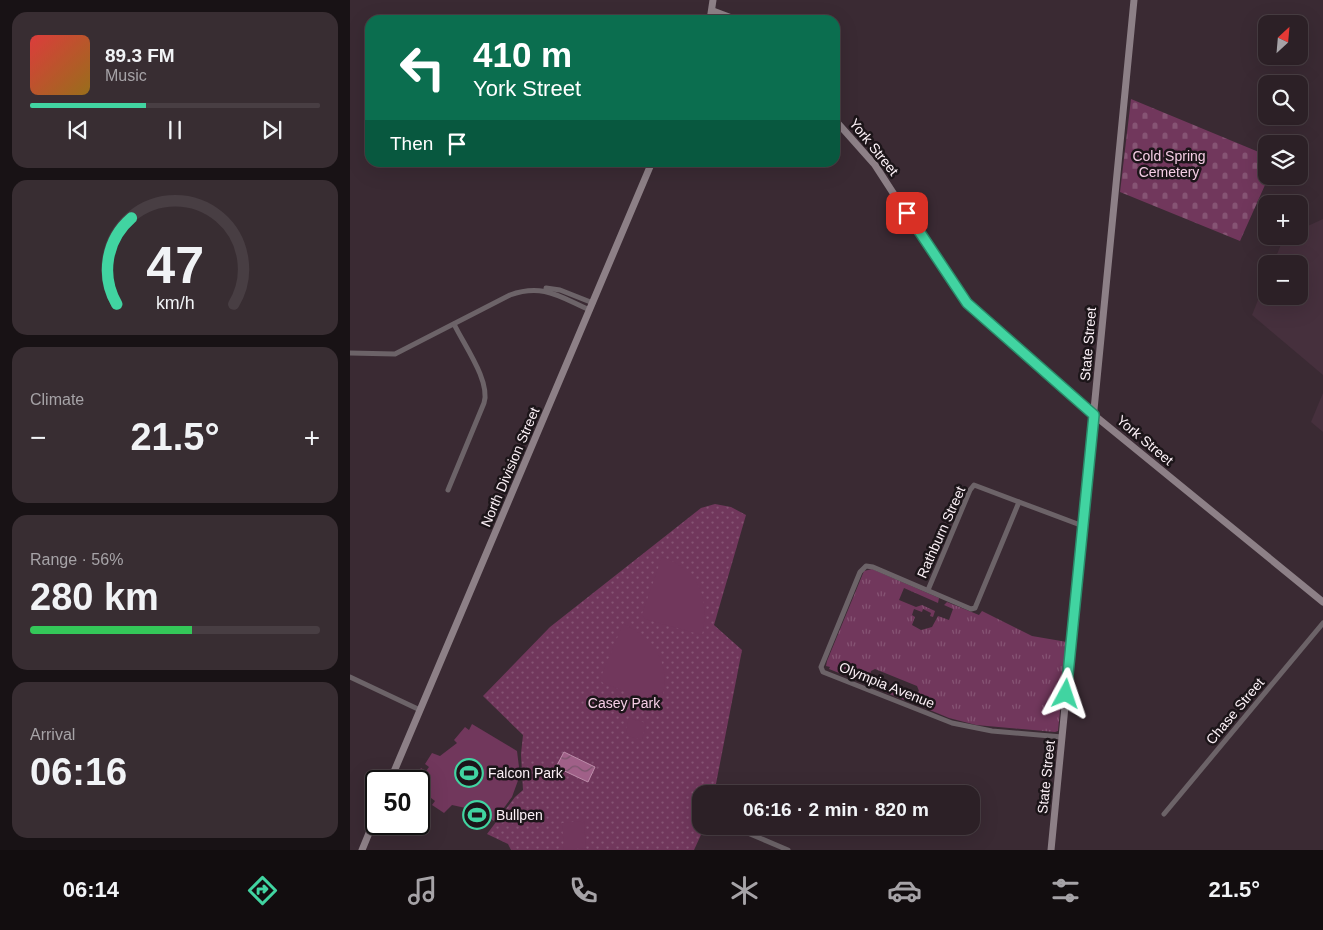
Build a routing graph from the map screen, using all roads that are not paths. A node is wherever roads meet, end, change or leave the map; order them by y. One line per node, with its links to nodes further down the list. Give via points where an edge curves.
1 (713, 0): 3 (street)
2 (1134, 0): 11 (street, State Street)
3 (713, 11): 4 (street); 5 (street)
4 (712, 15)
5 (724, 15)
6 (840, 126): 11 (street, York Street, via 875,165 967,303)
7 (650, 167): 8 (street, North Division Street)
8 (591, 307): 9 (street, via 560,290 539,289 510,295); 19 (street, North Division Street)
9 (454, 324): 10 (street, via 395,354); 12 (street, via 486,393)
10 (350, 353)
11 (1094, 415): 14 (street, State Street); 16 (street, York Street)
12 (448, 490)
13 (1019, 502): 14 (street); 15 (street, Rathburn Street, via 974,485); 15 (street, Olympia Avenue, via 976,608 971,609)
14 (1083, 526): 20 (street, State Street)
15 (928, 590): 20 (street, Olympia Avenue, via 873,567 862,568 821,670 952,723 992,731)
16 (1323, 602)
17 (1323, 623): 22 (street, Chase Street)
18 (350, 678): 19 (street)
19 (420, 710): 21 (street, North Division Street)
20 (1062, 737): 27 (street, State Street)
21 (395, 770)
22 (1164, 814)
23 (368, 835): 25 (street)
24 (752, 835): 26 (street)
25 (362, 850)
26 (788, 850)
27 (1051, 850)

